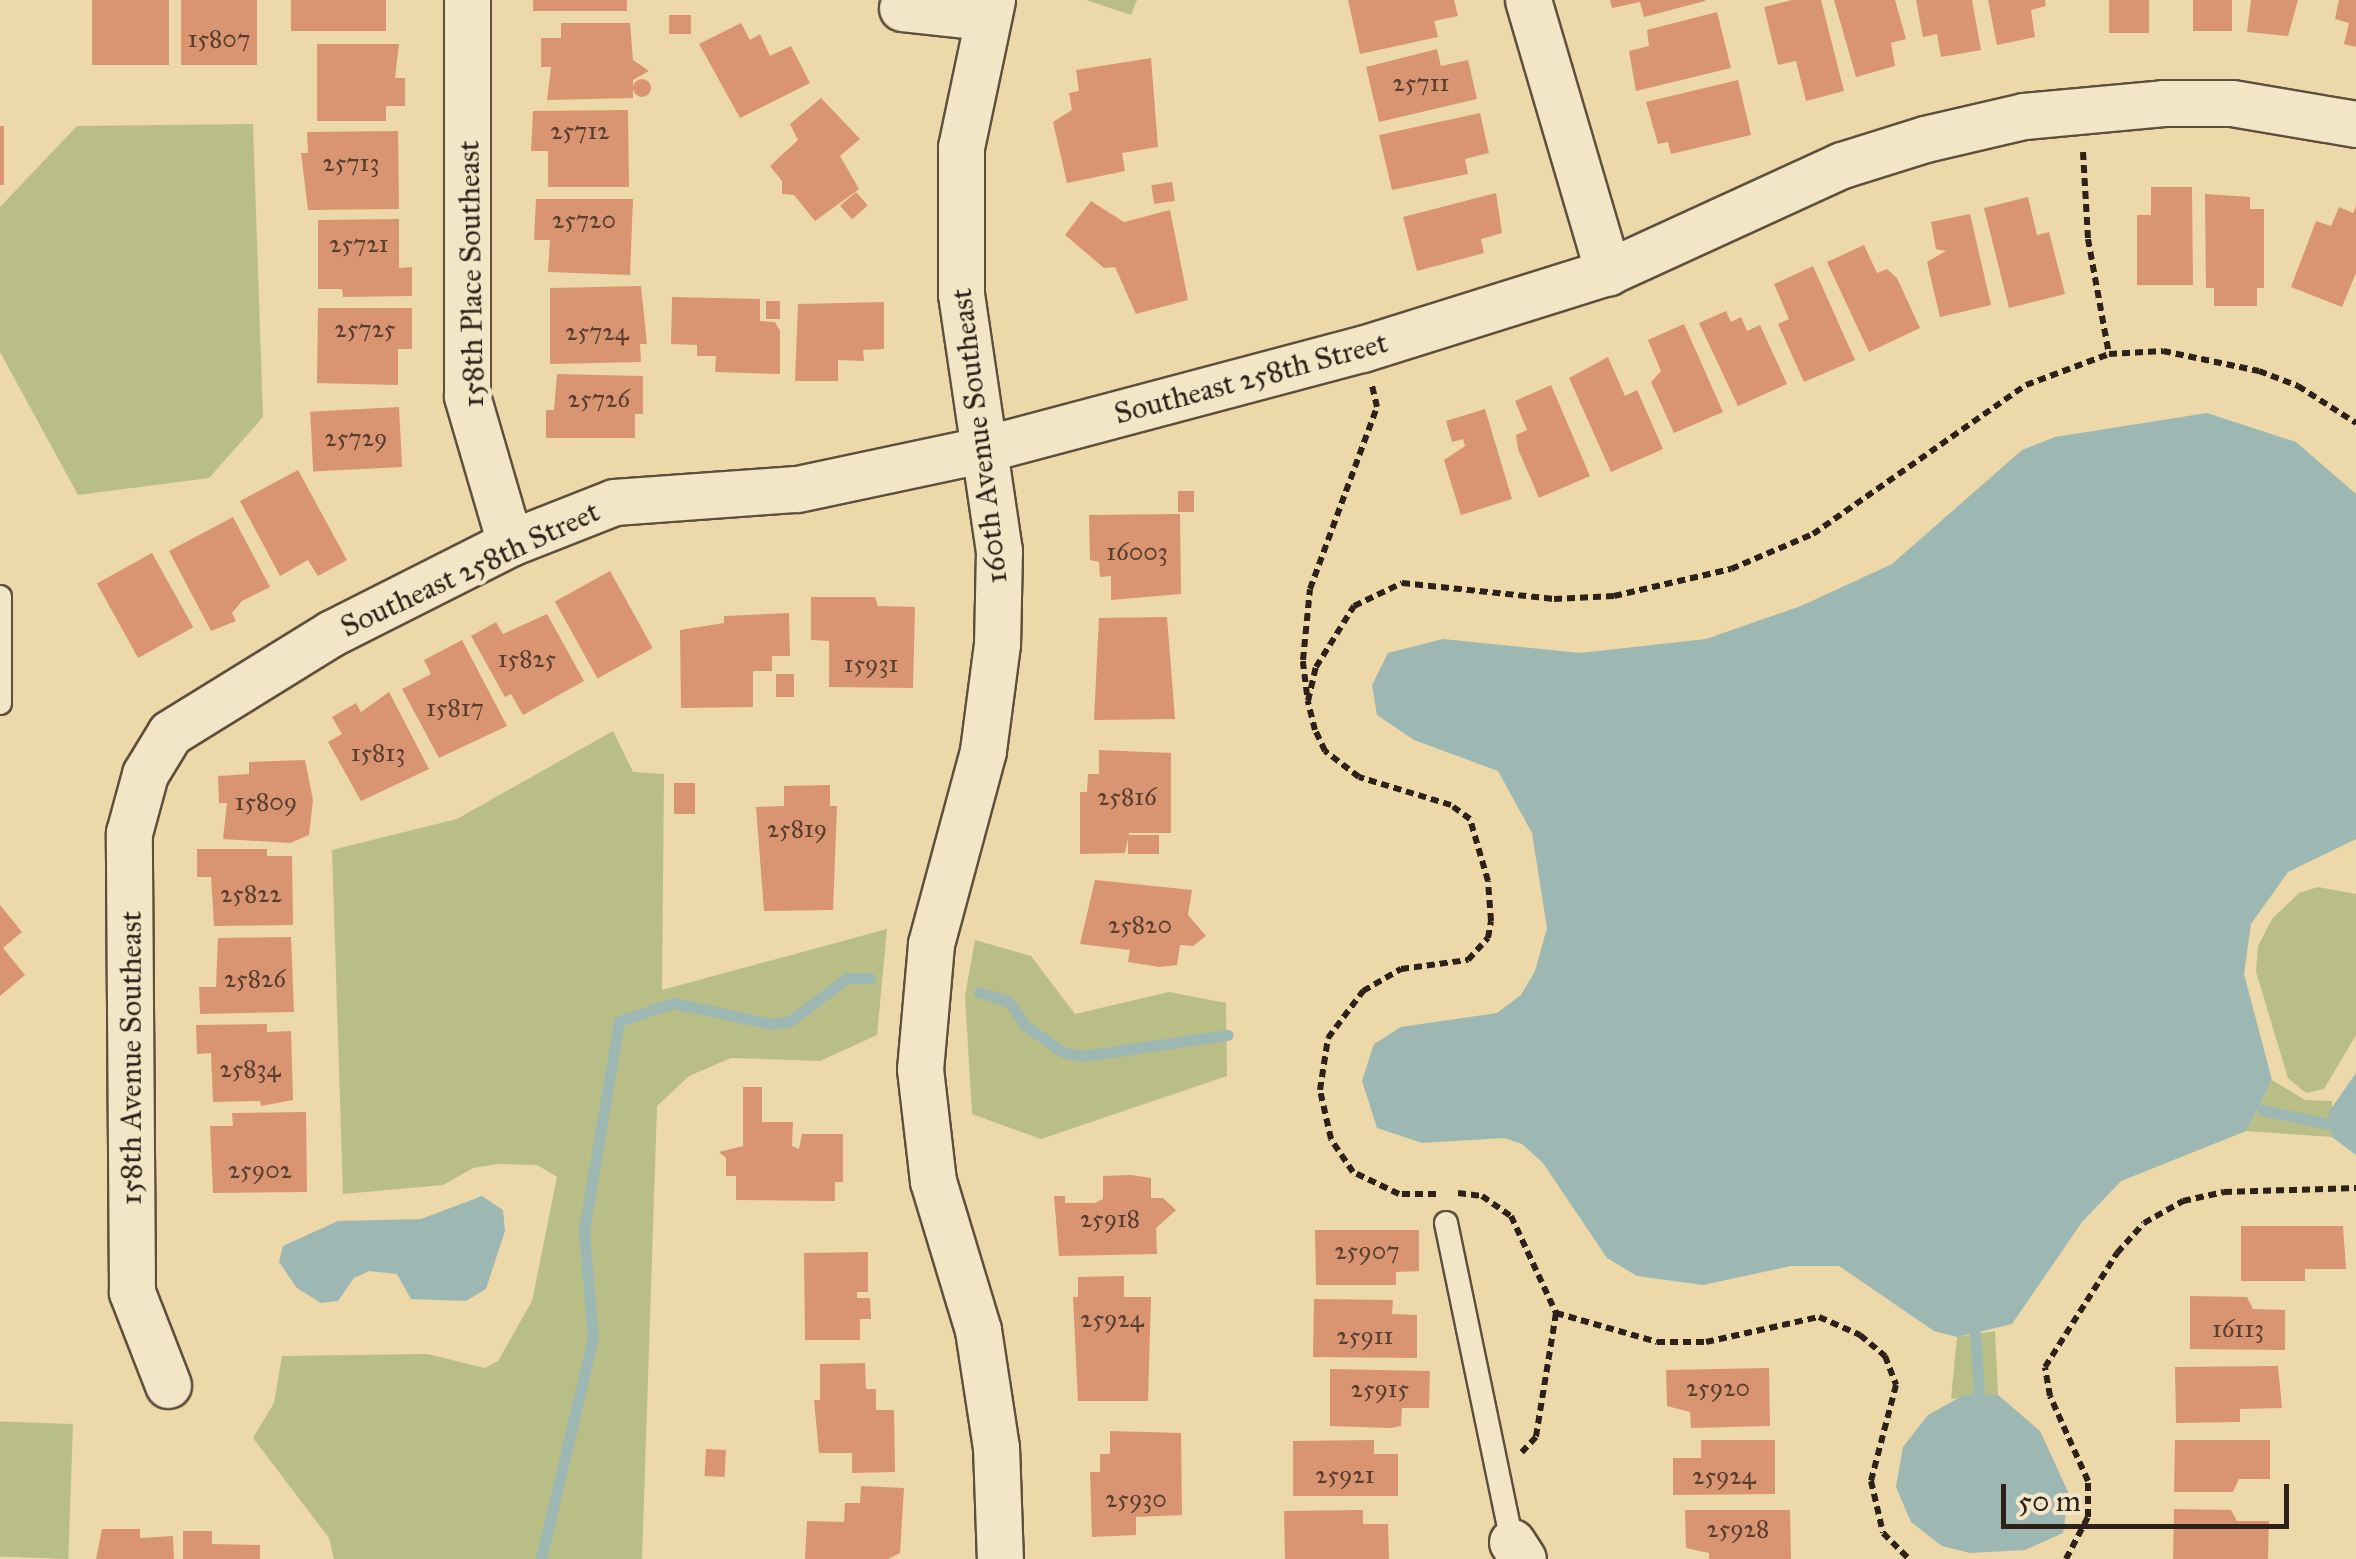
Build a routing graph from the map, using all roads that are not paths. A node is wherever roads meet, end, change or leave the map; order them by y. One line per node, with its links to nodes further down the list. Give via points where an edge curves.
1 (467, 0): 8 (street, 158th Place Southeast, via 467,396)
2 (1528, 0): 6 (street)
3 (902, 8): 4 (street, 160th Avenue Southeast)
4 (988, 9): 7 (street, 160th Avenue Southeast, via 961,148 960,239 961,294)
5 (2356, 124): 6 (street, Southeast 258th Street, via 2232,103 2080,108 1941,135 1842,166)
6 (1608, 272): 7 (street, Southeast 258th Street, via 1362,349)
7 (985, 450): 8 (street, Southeast 258th Street, via 797,489 614,502); 15 (street, 160th Avenue Southeast, via 998,550 997,644 983,751 931,944 920,1068 933,1181 978,1330 996,1448)
8 (510, 543): 11 (street, Southeast 258th Street, via 332,633)
9 (0, 598): 10 (lane)
10 (0, 702)
11 (170, 733): 13 (street, 158th Avenue Southeast, via 145,774 129,833 132,1292)
12 (1446, 1223): 14 (lane)
13 (168, 1385)
14 (1518, 1550)
15 (1000, 1559)

